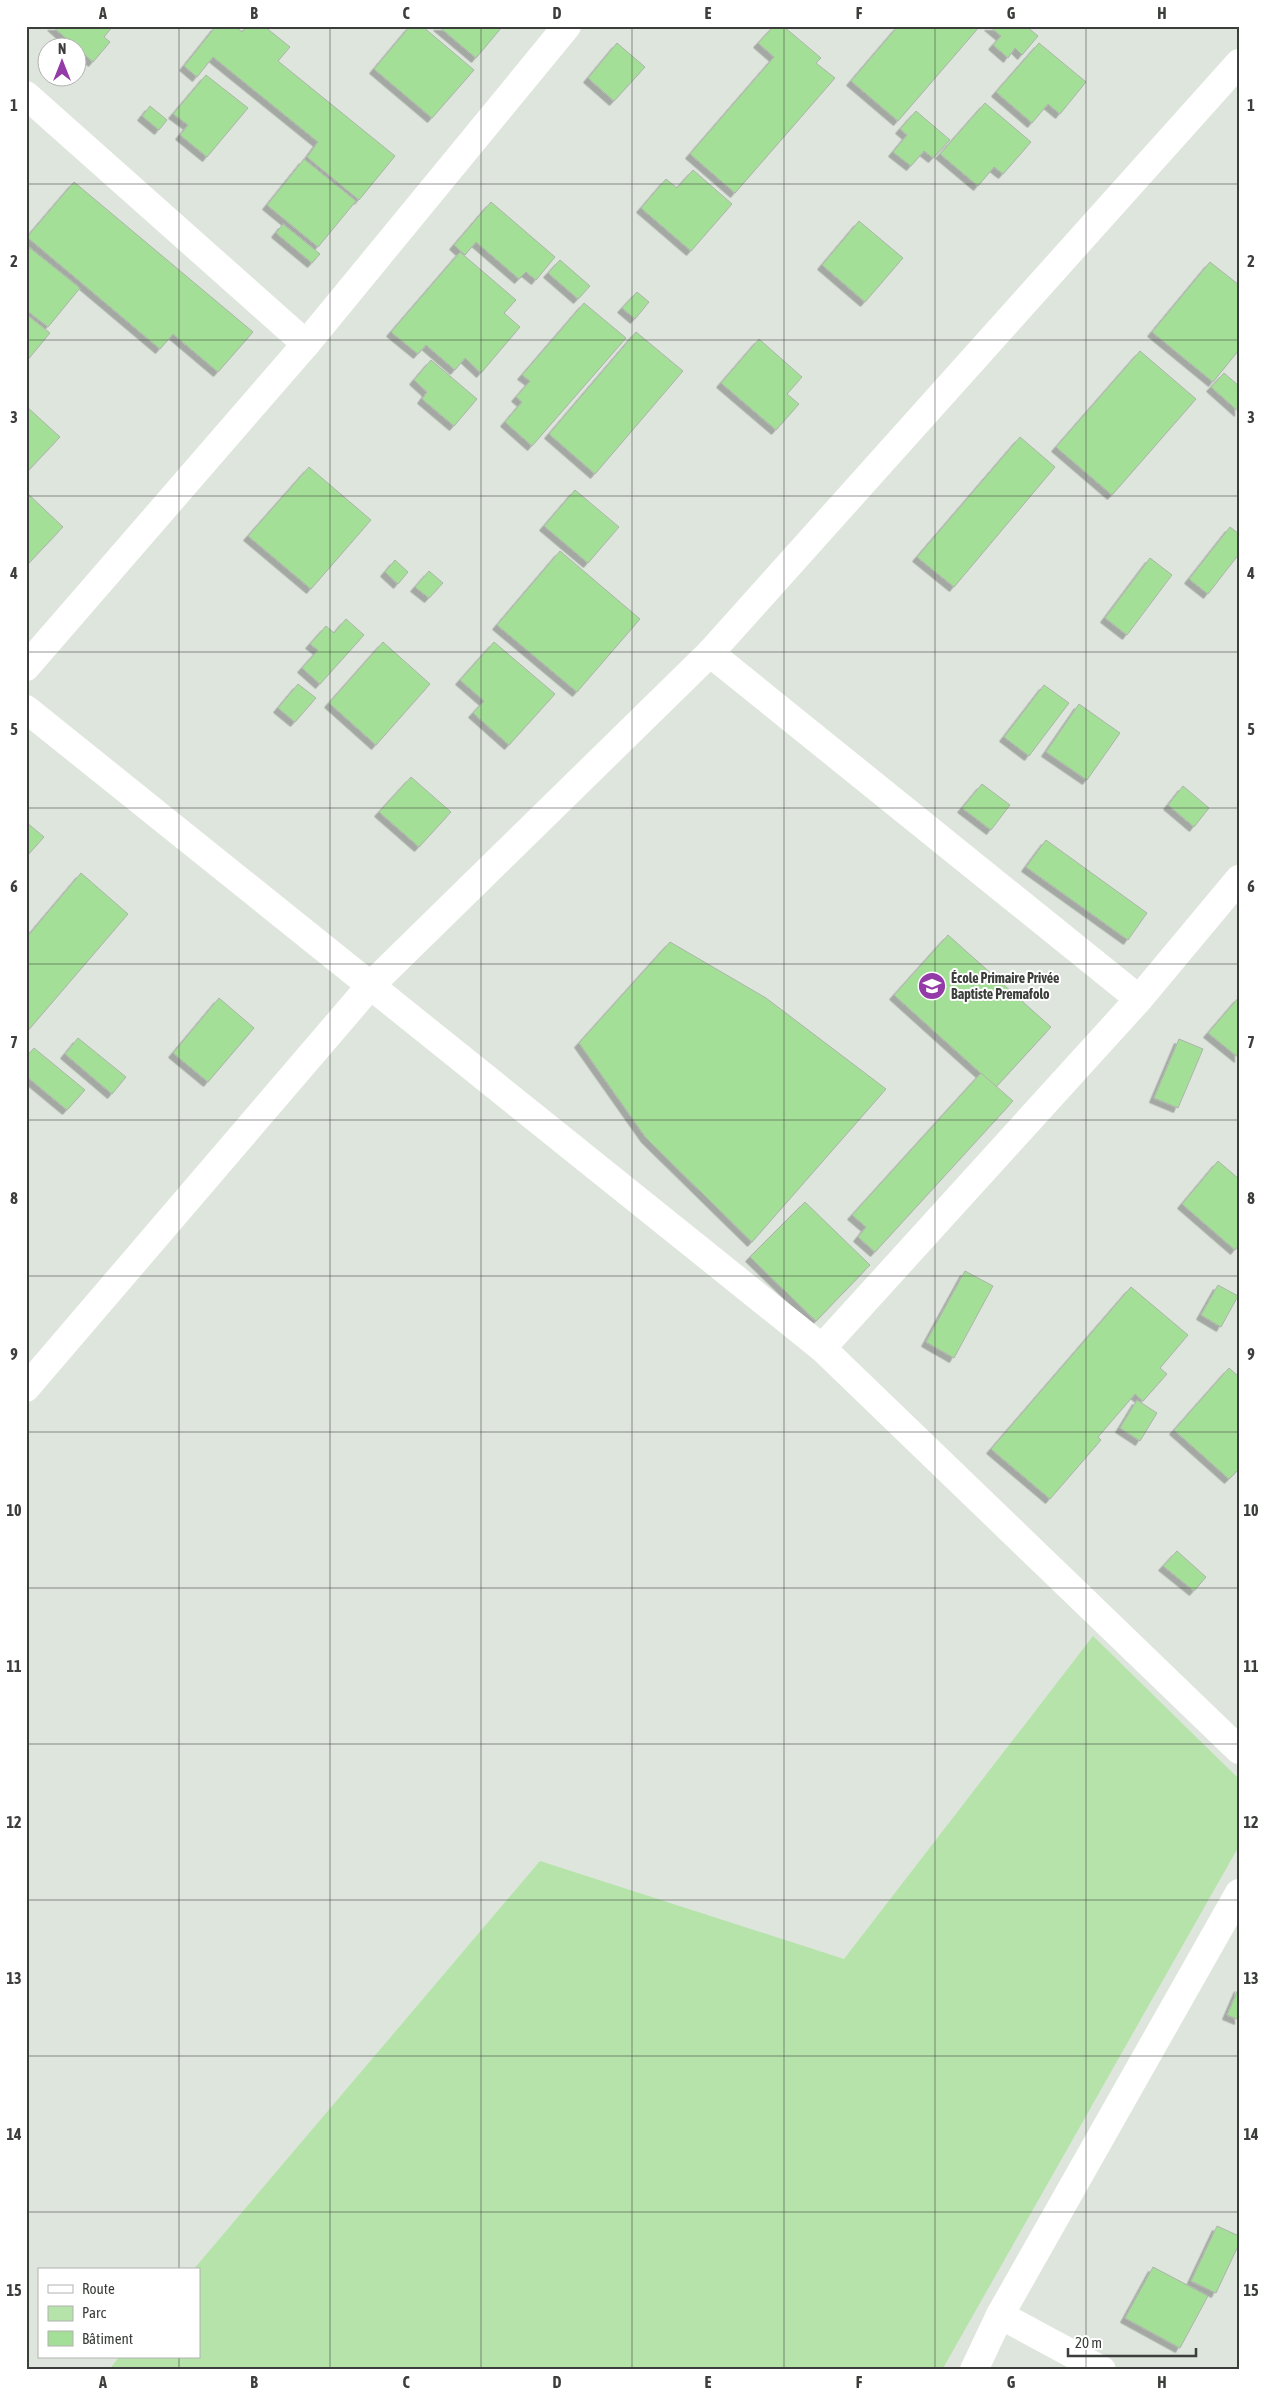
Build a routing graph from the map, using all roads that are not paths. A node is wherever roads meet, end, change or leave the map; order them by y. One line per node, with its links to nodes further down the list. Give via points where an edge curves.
1 (567, 26): 4 (street)
2 (1239, 63): 5 (street)
3 (26, 95): 4 (street)
4 (306, 344): 6 (street)
5 (710, 653): 9 (street); 10 (street)
6 (26, 667)
7 (26, 709): 9 (street)
8 (1239, 879): 10 (street)
9 (370, 986): 11 (street); 12 (street)
10 (1139, 999): 11 (street)
11 (822, 1348): 13 (street)
12 (26, 1388)
13 (1239, 1750)
14 (1239, 1893): 15 (street)
15 (1000, 2315): 16 (street); 17 (street)
16 (974, 2370)
17 (1102, 2370)

